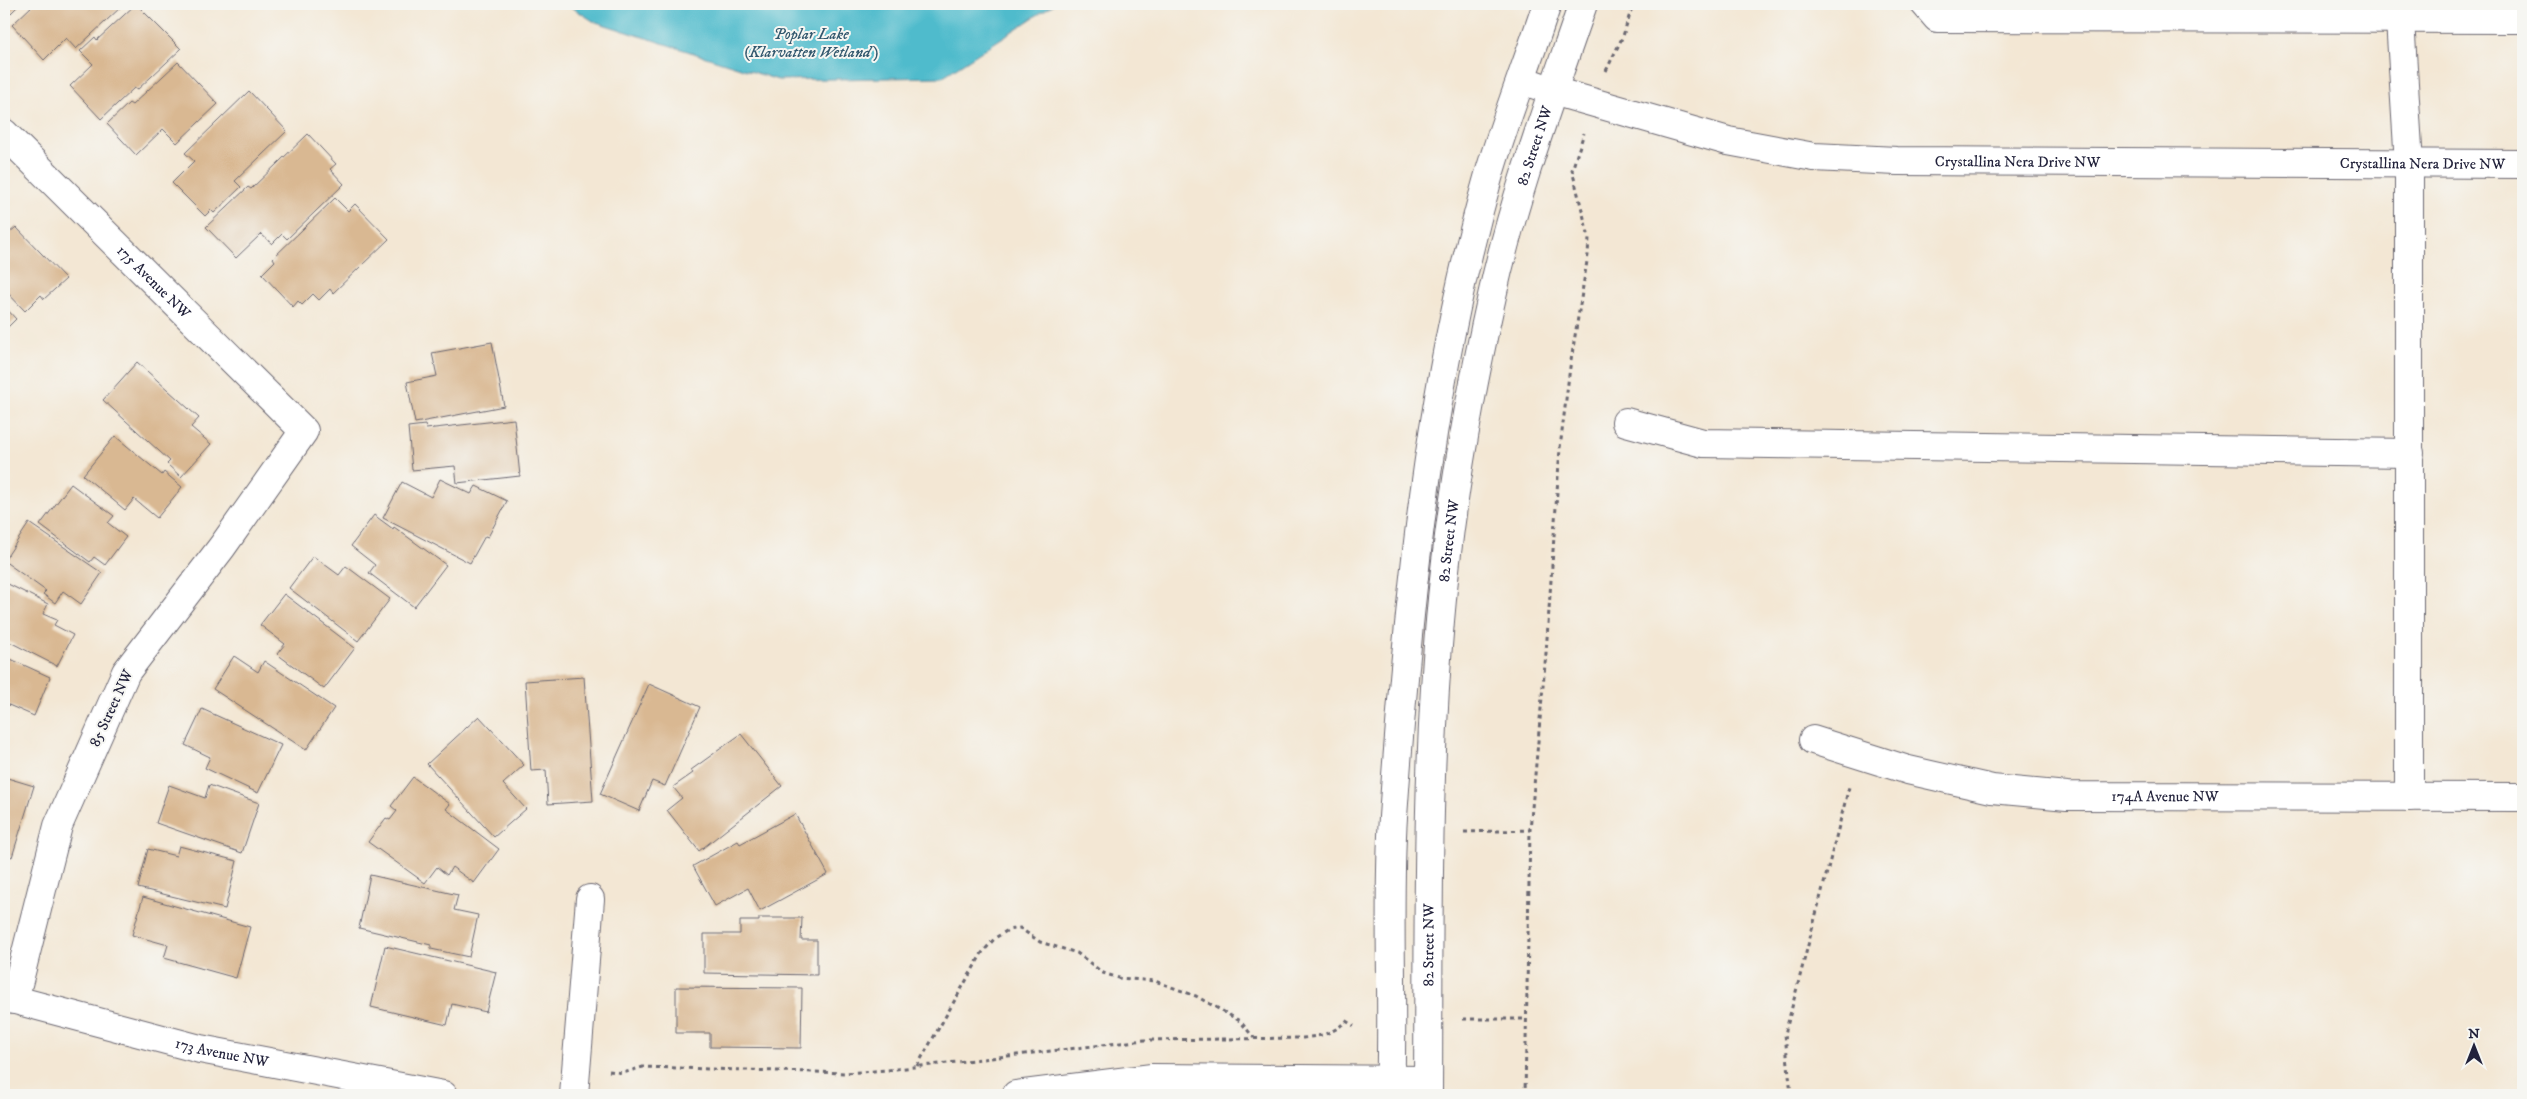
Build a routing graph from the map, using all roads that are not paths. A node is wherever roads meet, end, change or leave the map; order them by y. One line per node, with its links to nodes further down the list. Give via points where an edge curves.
1 (1547, 4): 6 (street, 82 Street NW)
2 (1584, 4): 7 (street, 82 Street NW)
3 (1925, 4): 4 (street, via 1937,18)
4 (2399, 11): 5 (street); 9 (street)
5 (2523, 19)
6 (1522, 80): 7 (street, Crystallina Nera Drive NW); 19 (street, 82 Street NW, via 1488,178 1461,288 1445,360 1425,486 1408,636 1393,818)
7 (1553, 91): 9 (street, Crystallina Nera Drive NW, via 1728,141 1814,157 1907,161); 20 (street, 82 Street NW, via 1522,181 1492,293 1456,496 1440,620 1433,729)
8 (4, 134): 12 (street, 175 Avenue NW)
9 (2409, 164): 10 (street, Crystallina Nera Drive NW); 13 (street)
10 (2523, 164)
11 (1626, 422): 13 (street, via 1703,442)
12 (304, 431): 18 (street, 85 Street NW, via 222,547 126,672 58,826)
13 (2410, 453): 15 (street)
14 (1813, 740): 15 (street, 174A Avenue NW, via 1908,770 1992,788 2067,796)
15 (2408, 797): 16 (street, 174A Avenue NW)
16 (2523, 797)
17 (590, 899): 22 (street)
18 (9, 998): 21 (street, 173 Avenue NW, via 200,1049)
19 (1390, 1087): 20 (street); 23 (street, via 1152,1078)
20 (1428, 1087)
21 (443, 1095)
22 (574, 1095)
23 (1016, 1095)

